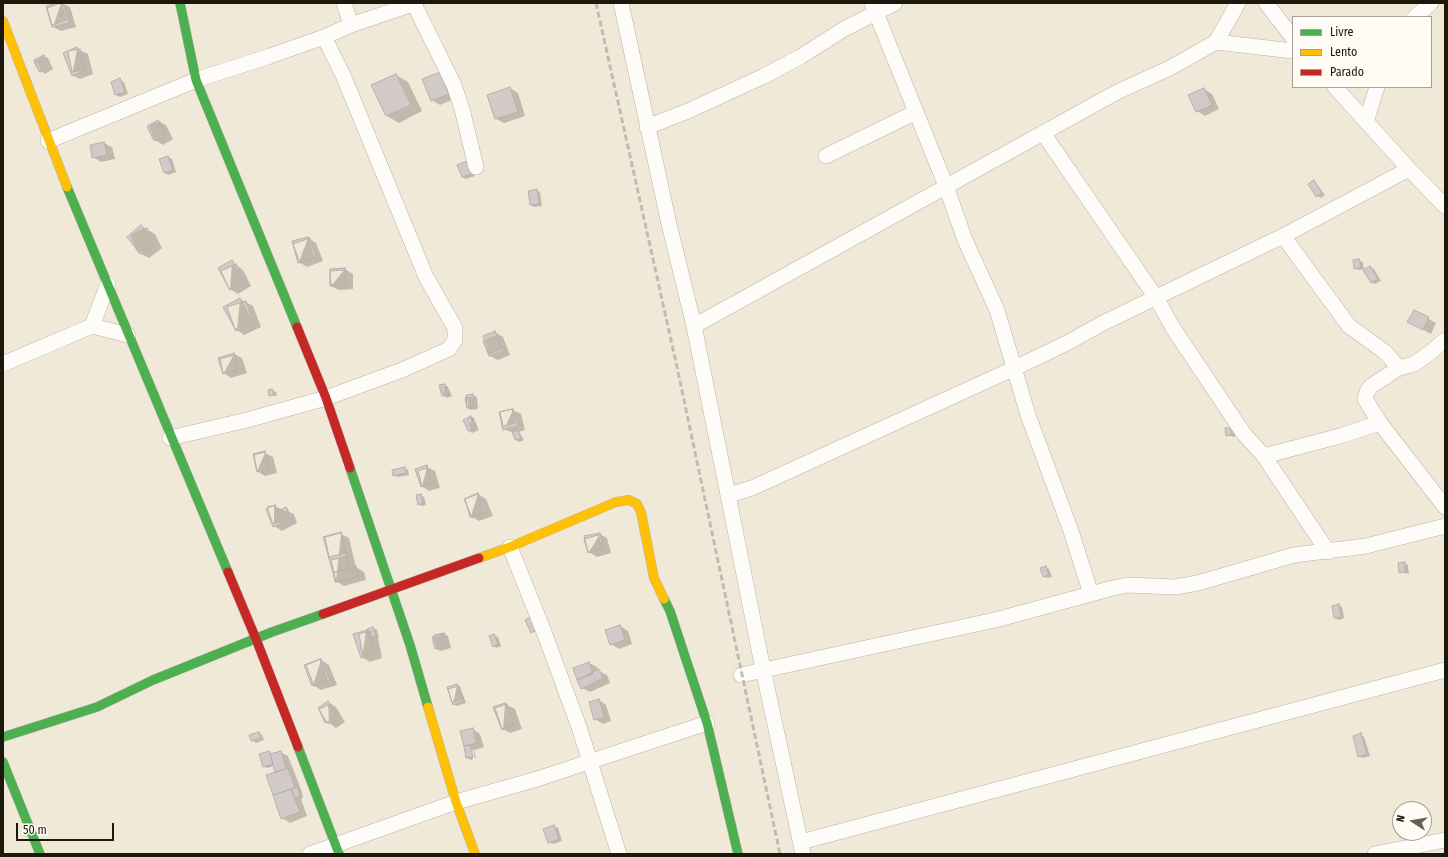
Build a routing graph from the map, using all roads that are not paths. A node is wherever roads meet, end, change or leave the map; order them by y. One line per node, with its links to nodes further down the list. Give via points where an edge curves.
1 (180, 3): 17 (street)
2 (344, 3): 12 (street)
3 (620, 3): 22 (street)
4 (896, 3): 9 (street)
5 (1238, 3): 15 (street)
6 (1266, 3): 14 (street)
7 (1431, 3): 10 (street)
8 (415, 4): 12 (street); 26 (street, via 454,85)
9 (874, 8): 20 (street); 22 (street, via 800,57 764,76)
10 (1416, 16)
11 (3, 21): 24 (street)
12 (351, 25): 13 (street)
13 (324, 37): 17 (street); 40 (street, via 343,75 426,277 456,334 456,340 448,349 402,370)
14 (1292, 37)
15 (1216, 42): 16 (street); 23 (street)
16 (1292, 51)
17 (196, 80): 24 (street); 40 (street)
18 (1336, 88): 21 (street)
19 (1377, 88): 21 (street)
20 (916, 112): 25 (street); 28 (street)
21 (1366, 122): 27 (street)
22 (647, 127): 34 (street)
23 (1043, 133): 28 (street); 32 (street)
24 (48, 141): 31 (street)
25 (826, 156)
26 (476, 167)
27 (1409, 169): 29 (street); 30 (street)
28 (946, 186): 34 (street); 38 (street, via 965,240 997,310)
29 (1445, 206)
30 (1283, 236): 32 (street); 39 (street, via 1349,326 1385,352)
31 (108, 284): 33 (street); 35 (street)
32 (1157, 298): 38 (street); 43 (street, via 1173,328 1244,434)
33 (92, 326): 35 (street); 37 (street)
34 (694, 326): 44 (street)
35 (128, 335): 42 (street)
36 (1445, 340): 39 (street, via 1414,364)
37 (3, 364)
38 (1015, 368): 44 (street, via 752,488); 50 (street, via 1028,415 1071,531)
39 (1400, 368): 41 (street, via 1371,386 1367,392 1365,399)
40 (326, 398): 42 (street); 49 (street)
41 (1380, 423): 43 (street); 45 (street)
42 (170, 438): 51 (street)
43 (1264, 456): 48 (street)
44 (729, 495): 52 (street)
45 (1445, 507)
46 (1445, 526): 48 (street, via 1366,546)
47 (510, 547): 49 (street); 55 (street, via 616,502 629,500 637,504 641,512 654,578 670,611); 57 (street, via 544,632)
48 (1328, 552): 50 (street, via 1294,556 1175,588 1127,585)
49 (392, 590): 51 (street); 59 (street)
50 (1091, 594): 52 (street, via 995,620)
51 (256, 639): 56 (street, via 153,680 97,707); 62 (street)
52 (763, 669): 54 (street); 61 (street)
53 (1445, 670): 61 (street)
54 (741, 674)
55 (707, 723): 57 (street); 67 (street)
56 (3, 737)
57 (590, 761): 59 (street); 66 (street)
58 (3, 762): 63 (street)
59 (456, 802): 62 (street); 65 (street)
60 (1445, 840): 68 (street)
61 (802, 848)
62 (337, 849): 64 (street)
63 (40, 854)
64 (310, 854)
65 (475, 854)
66 (619, 854)
67 (738, 854)
68 (1375, 854)

